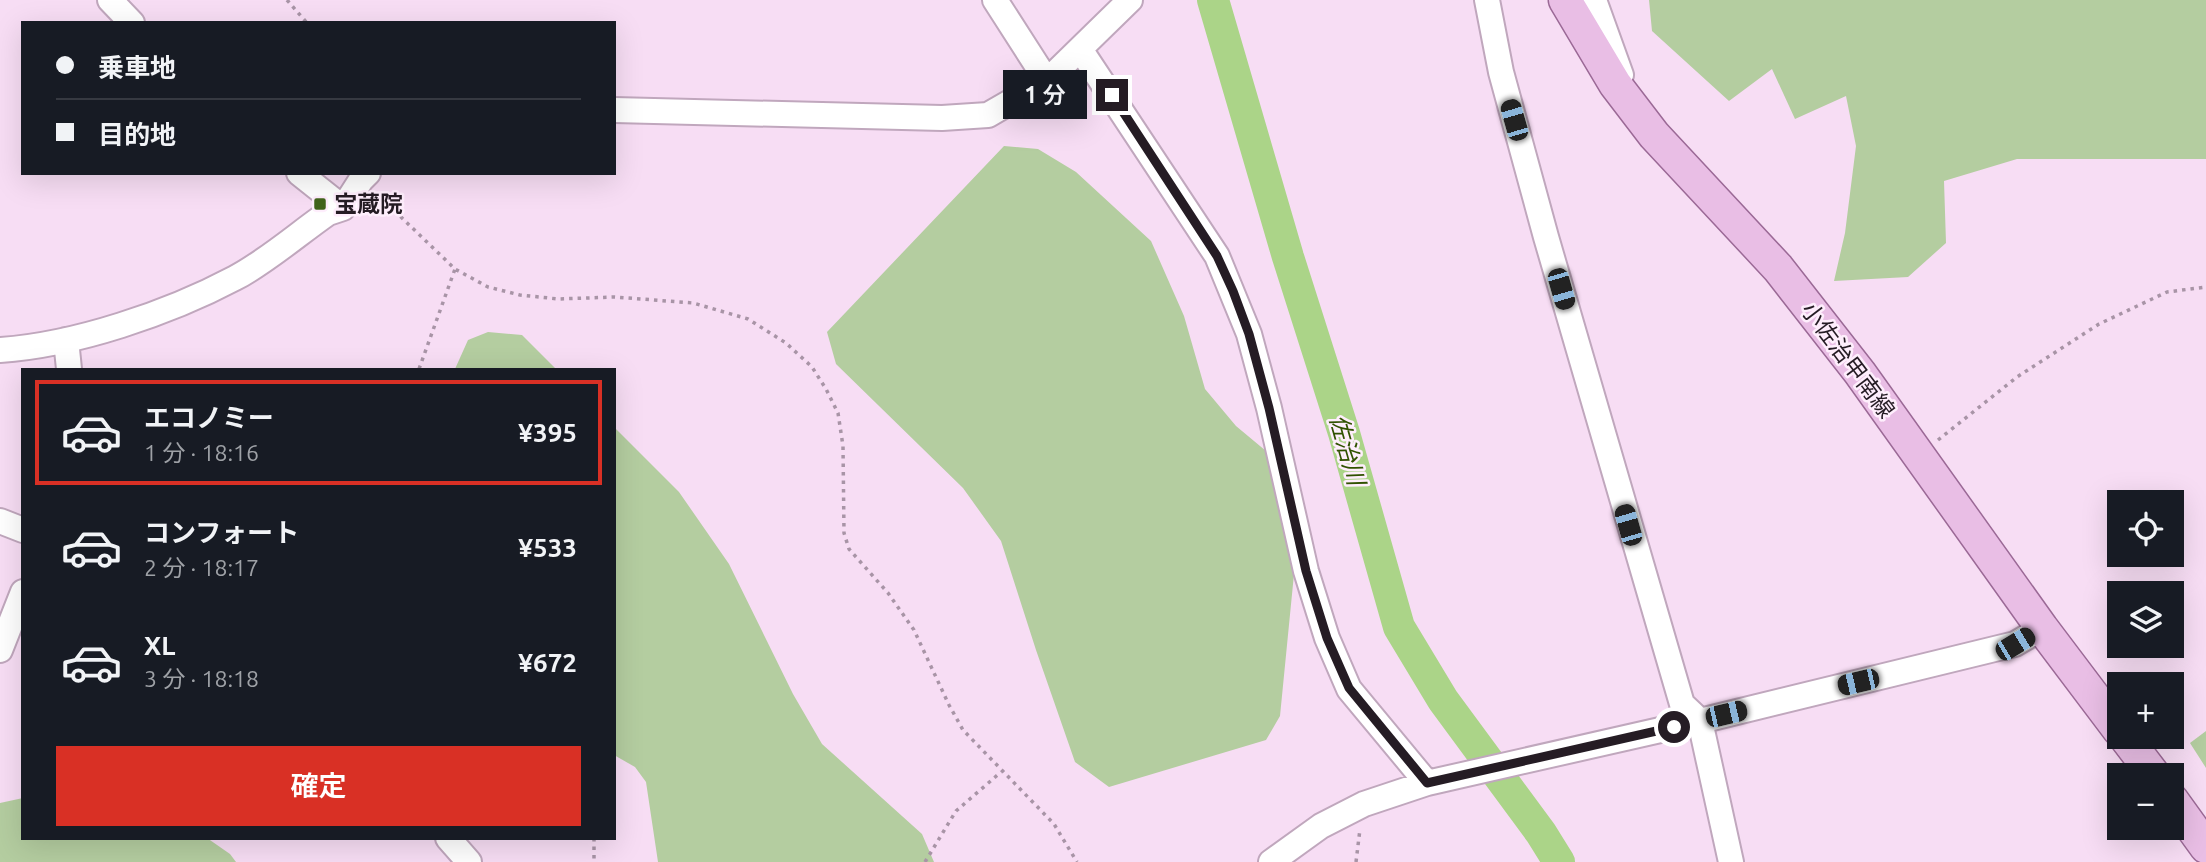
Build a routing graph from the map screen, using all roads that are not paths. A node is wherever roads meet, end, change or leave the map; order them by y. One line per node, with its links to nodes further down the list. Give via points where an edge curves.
1 (110, 0): 7 (street)
2 (995, 0): 9 (street)
3 (1130, 0): 8 (street)
4 (1487, 0): 24 (street, via 1501,72 1628,525 1682,704)
5 (1565, 0): 10 (main road, 小佐治甲南線)
6 (1594, 0): 10 (street, via 1622,78)
7 (130, 21)
8 (1080, 49): 9 (street); 27 (street, via 1217,256 1249,334 1306,571 1327,638 1349,688)
9 (1046, 81): 11 (street, via 988,116)
10 (1615, 84): 21 (main road, 小佐治甲南線, via 1654,135 1778,268 1860,373)
11 (616, 110)
12 (302, 175): 14 (street)
13 (365, 176): 14 (street)
14 (343, 208): 15 (street, via 328,213 237,277 166,309)
15 (66, 340): 16 (street); 17 (street)
16 (0, 350)
17 (69, 368)
18 (0, 521): 19 (street)
19 (21, 529)
20 (21, 597): 22 (street)
21 (2042, 628): 23 (main road, 小佐治甲南線); 24 (street, via 2015,644)
22 (0, 650)
23 (2107, 714)
24 (1700, 721): 27 (street); 33 (street)
25 (2133, 749): 26 (main road)
26 (2145, 763)
27 (1427, 783): 32 (street, via 1364,804 1321,826)
28 (2184, 817): 30 (main road)
29 (450, 840): 31 (street)
30 (2206, 847)
31 (469, 862)
32 (1271, 862)
33 (1731, 862)

